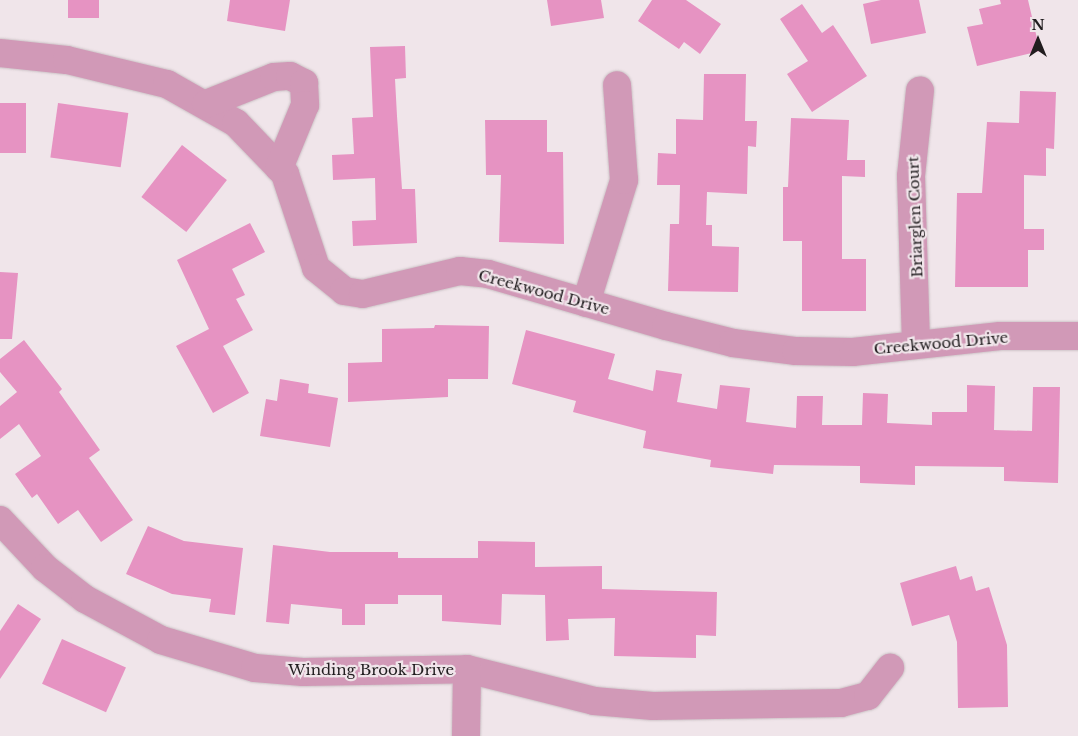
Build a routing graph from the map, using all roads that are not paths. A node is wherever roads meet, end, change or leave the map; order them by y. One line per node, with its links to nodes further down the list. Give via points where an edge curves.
1 (0, 53): 4 (street, Creekwood Drive, via 27,54 114,69 167,84)
2 (617, 85): 6 (street, via 624,180)
3 (920, 90): 8 (street, Briarglen Court, via 911,176)
4 (206, 104): 5 (street, Creekwood Drive, via 236,123); 5 (street, via 274,77 290,76 304,83 305,105)
5 (279, 168): 6 (street, Creekwood Drive, via 296,200 316,268 344,291 363,294 409,280 460,271 488,274)
6 (586, 303): 8 (street, Creekwood Drive, via 733,343 796,351 853,352)
7 (1078, 336): 8 (street, Creekwood Drive, via 1000,336)
8 (916, 344)
9 (0, 520): 11 (street, Winding Brook Drive, via 45,568 85,599 161,640 209,656 255,668 303,672)
10 (890, 668): 11 (street, Winding Brook Drive, via 868,696 841,703 662,706 594,702)
11 (467, 669): 12 (street)
12 (466, 736)

